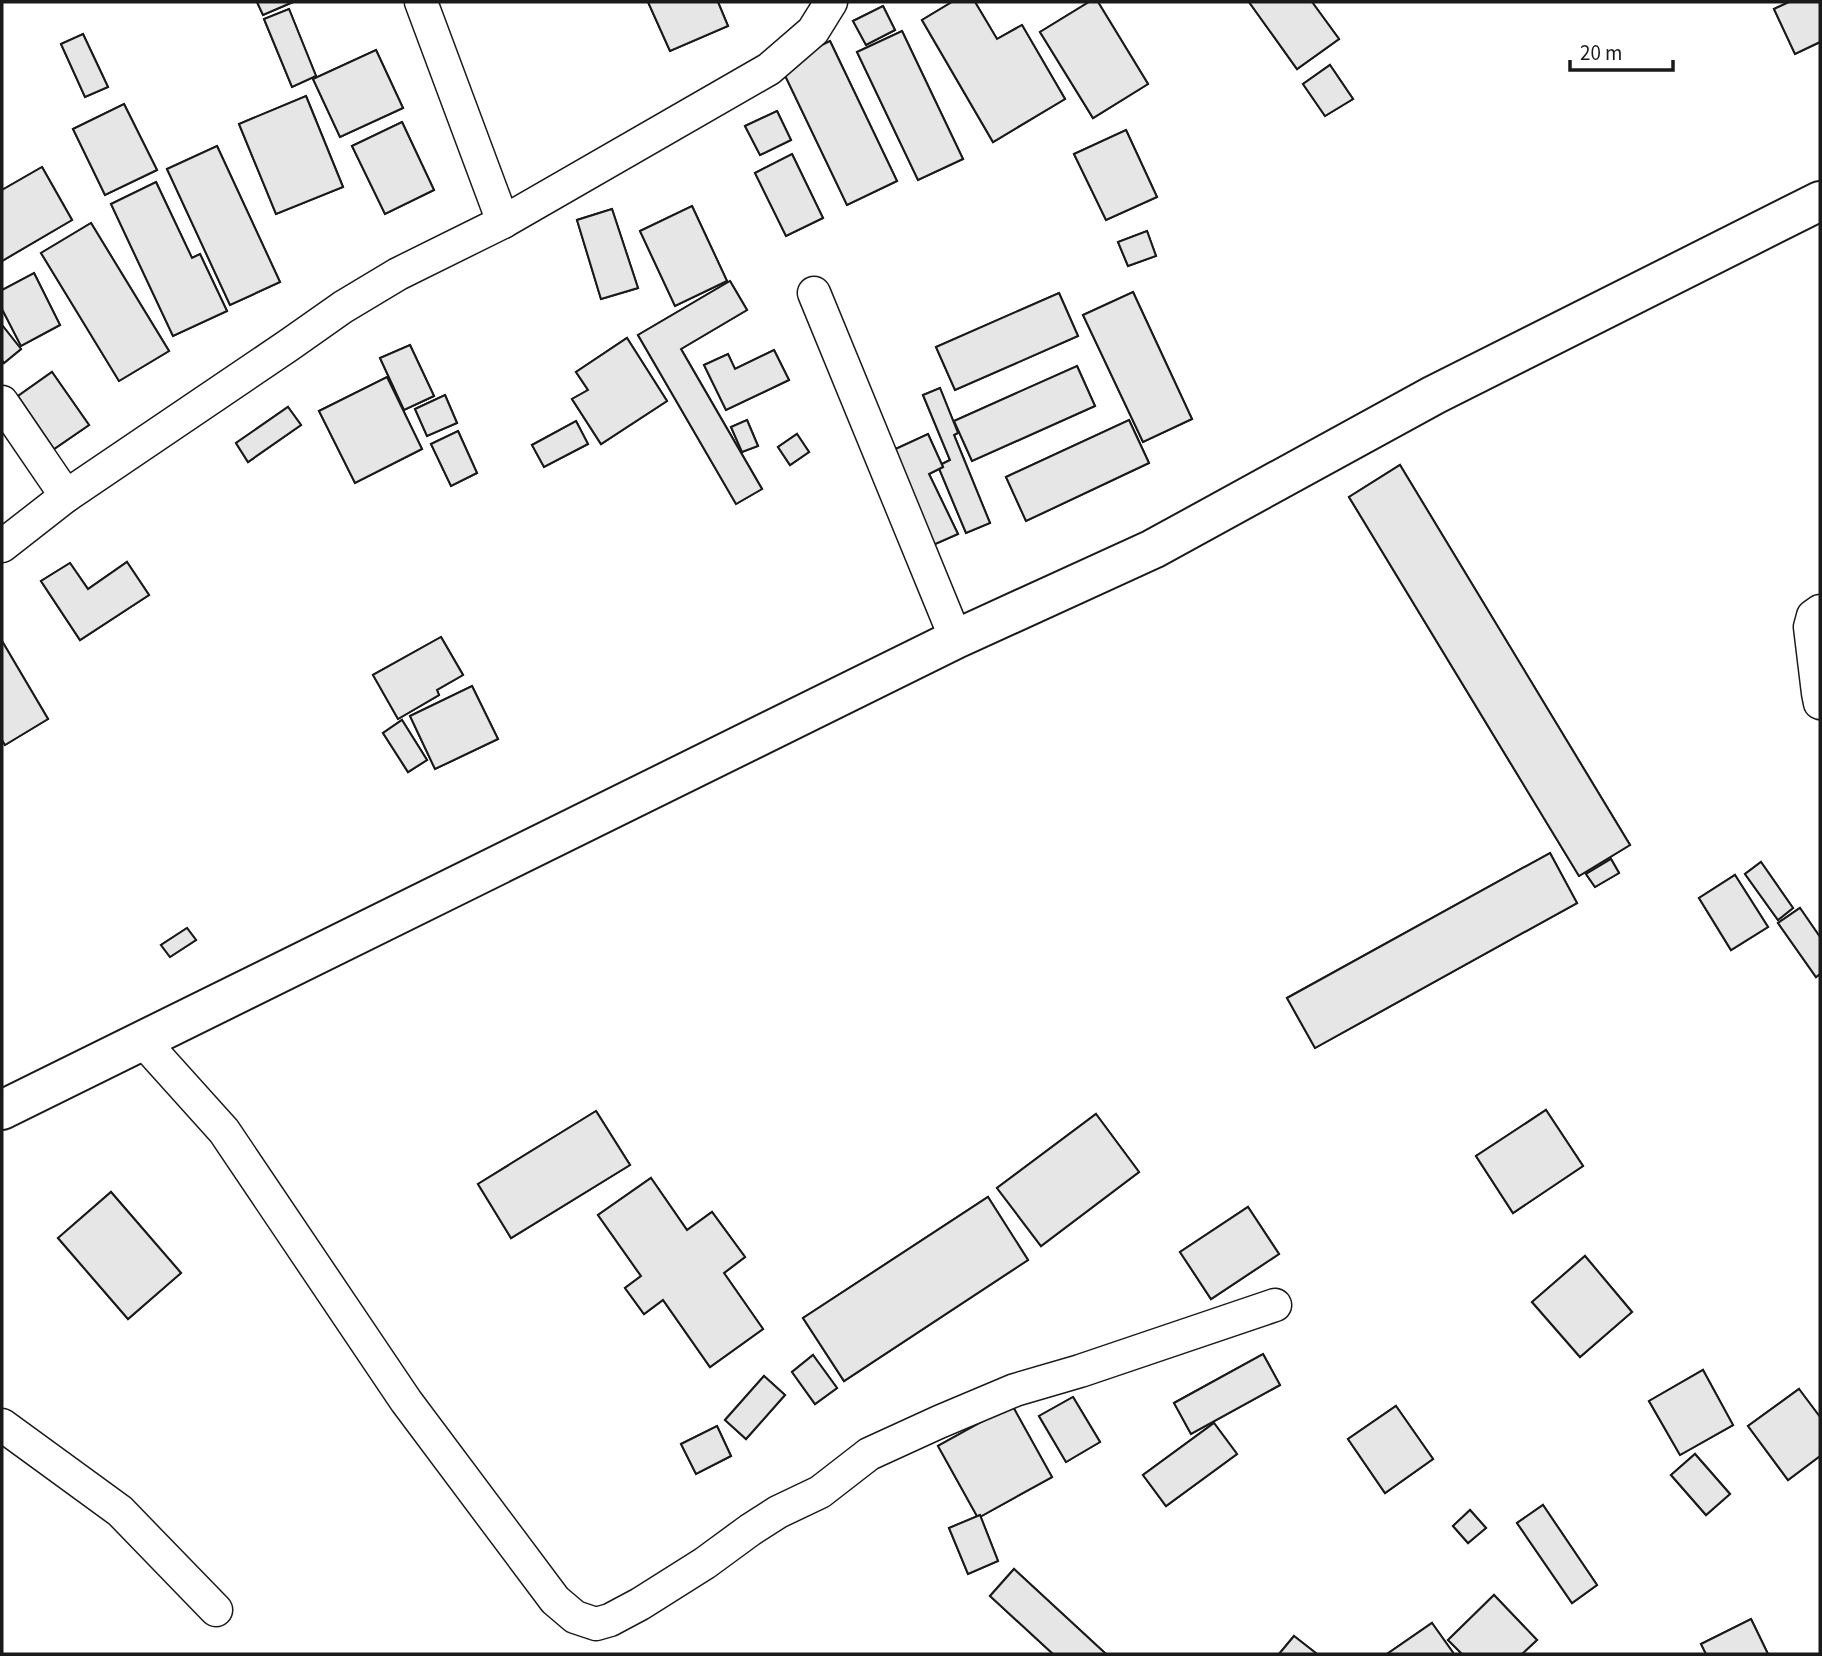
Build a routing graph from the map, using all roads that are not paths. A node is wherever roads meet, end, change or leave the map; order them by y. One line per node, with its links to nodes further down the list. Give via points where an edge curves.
1 (421, 2): 4 (street)
2 (831, 2): 4 (street, via 813,31 769,69)
3 (1820, 201): 10 (main road, via 1434,395 1153,549)
4 (503, 222): 7 (street, via 343,307)
5 (814, 293): 10 (street)
6 (2, 402): 7 (street)
7 (66, 496): 8 (street)
8 (2, 546)
9 (1820, 611): 11 (street, via 1810,628)
10 (956, 639): 12 (main road)
11 (1820, 703)
12 (143, 1041): 13 (main road); 14 (street, via 224,1131 406,1401 555,1600 575,1617 596,1624 673,1584 778,1512 820,1492 869,1454 1015,1390)
13 (2, 1110)
14 (1275, 1306)
15 (2, 1425): 16 (street, via 120,1511)
16 (216, 1609)

